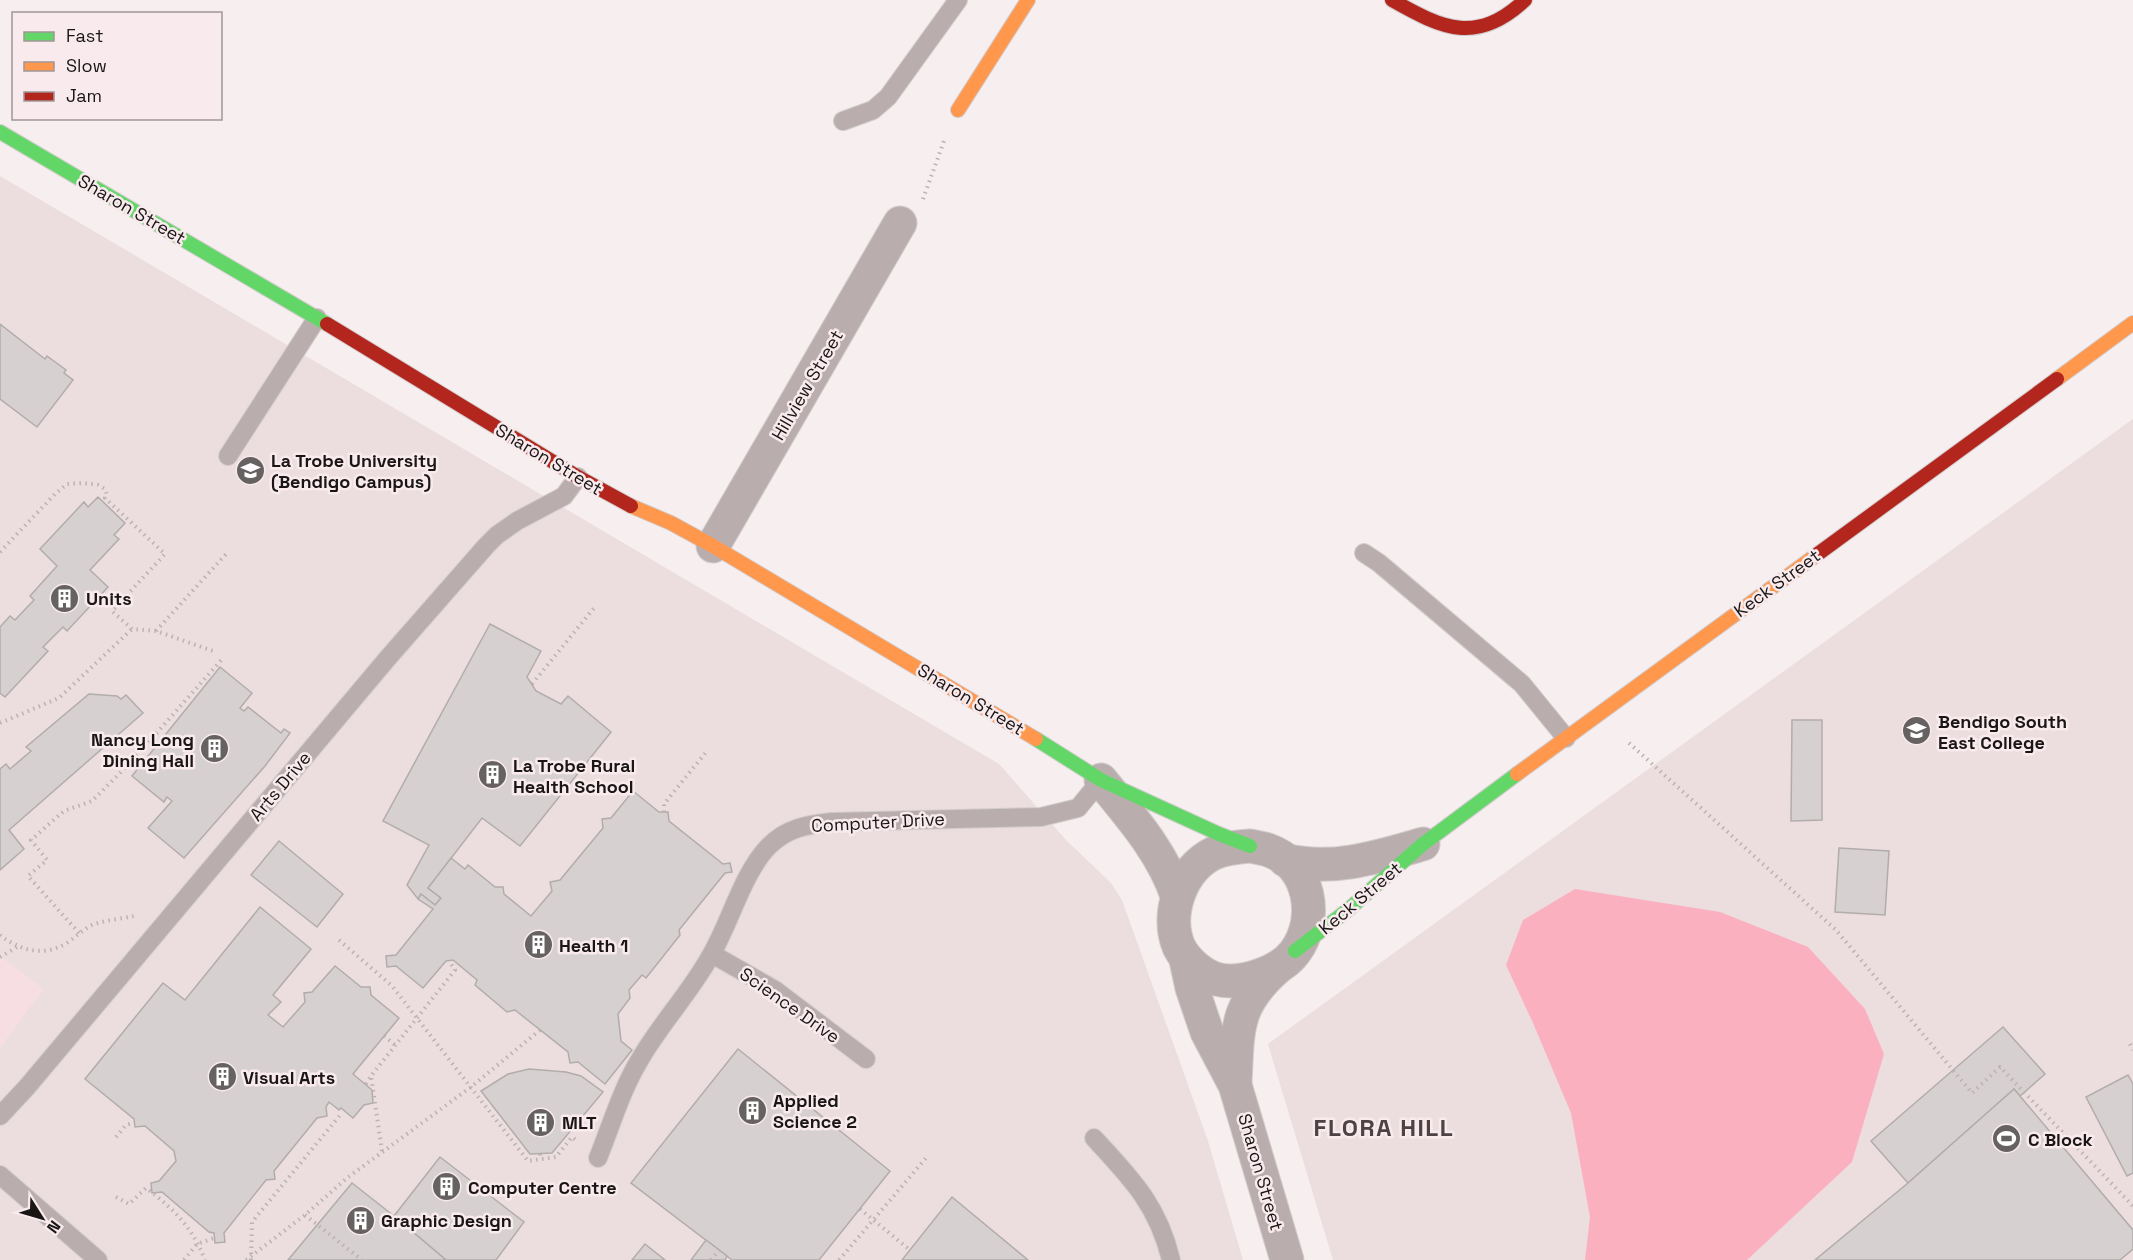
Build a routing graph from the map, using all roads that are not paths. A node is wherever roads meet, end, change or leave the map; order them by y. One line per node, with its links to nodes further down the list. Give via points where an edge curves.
1 (958, 0): 6 (lane, via 888,97 873,111)
2 (1028, 0): 5 (street)
3 (1392, 0): 4 (street, via 1449,27 1473,30 1494,24 1514,12)
4 (1524, 0)
5 (958, 110)
6 (843, 121)
7 (0, 132): 9 (street, Sharon Street)
8 (900, 223): 13 (street, Hillview Street)
9 (317, 318): 11 (lane); 12 (street, Sharon Street)
10 (2133, 323): 15 (street, Keck Street)
11 (228, 456)
12 (578, 477): 13 (street, Sharon Street); 26 (lane, Arts Drive, via 564,496 512,525 486,546)
13 (712, 546): 16 (street, Sharon Street)
14 (1364, 553): 15 (lane, via 1522,684)
15 (1566, 738): 17 (street, Keck Street)
16 (1101, 780): 18 (street, Sharon Street); 20 (street, Sharon Street, via 1155,850); 21 (lane, Computer Drive, via 1078,808 1041,817 831,822 791,830 767,847 756,863)
17 (1423, 844): 19 (street, Keck Street, via 1371,859 1320,865); 22 (street, Keck Street)
18 (1250, 846): 19 (street); 20 (street, via 1213,854 1197,866)
19 (1285, 860): 22 (street, via 1299,874 1308,893 1310,914 1305,933)
20 (1178, 896): 23 (street, via 1175,933)
21 (712, 954): 24 (lane, Science Drive, via 775,990); 28 (lane, Computer Drive, via 639,1060)
22 (1287, 958): 23 (street, via 1242,979 1226,980 1215,979); 25 (street, Sharon Street, via 1264,979 1244,1009 1238,1027)
23 (1186, 960): 25 (street, Sharon Street, via 1207,1032)
24 (866, 1059)
25 (1235, 1085): 32 (street, Sharon Street)
26 (0, 1116)
27 (1094, 1138): 31 (lane, via 1147,1199 1160,1222)
28 (598, 1158)
29 (0, 1175): 30 (lane)
30 (98, 1260)
31 (1171, 1260)
32 (1287, 1260)

